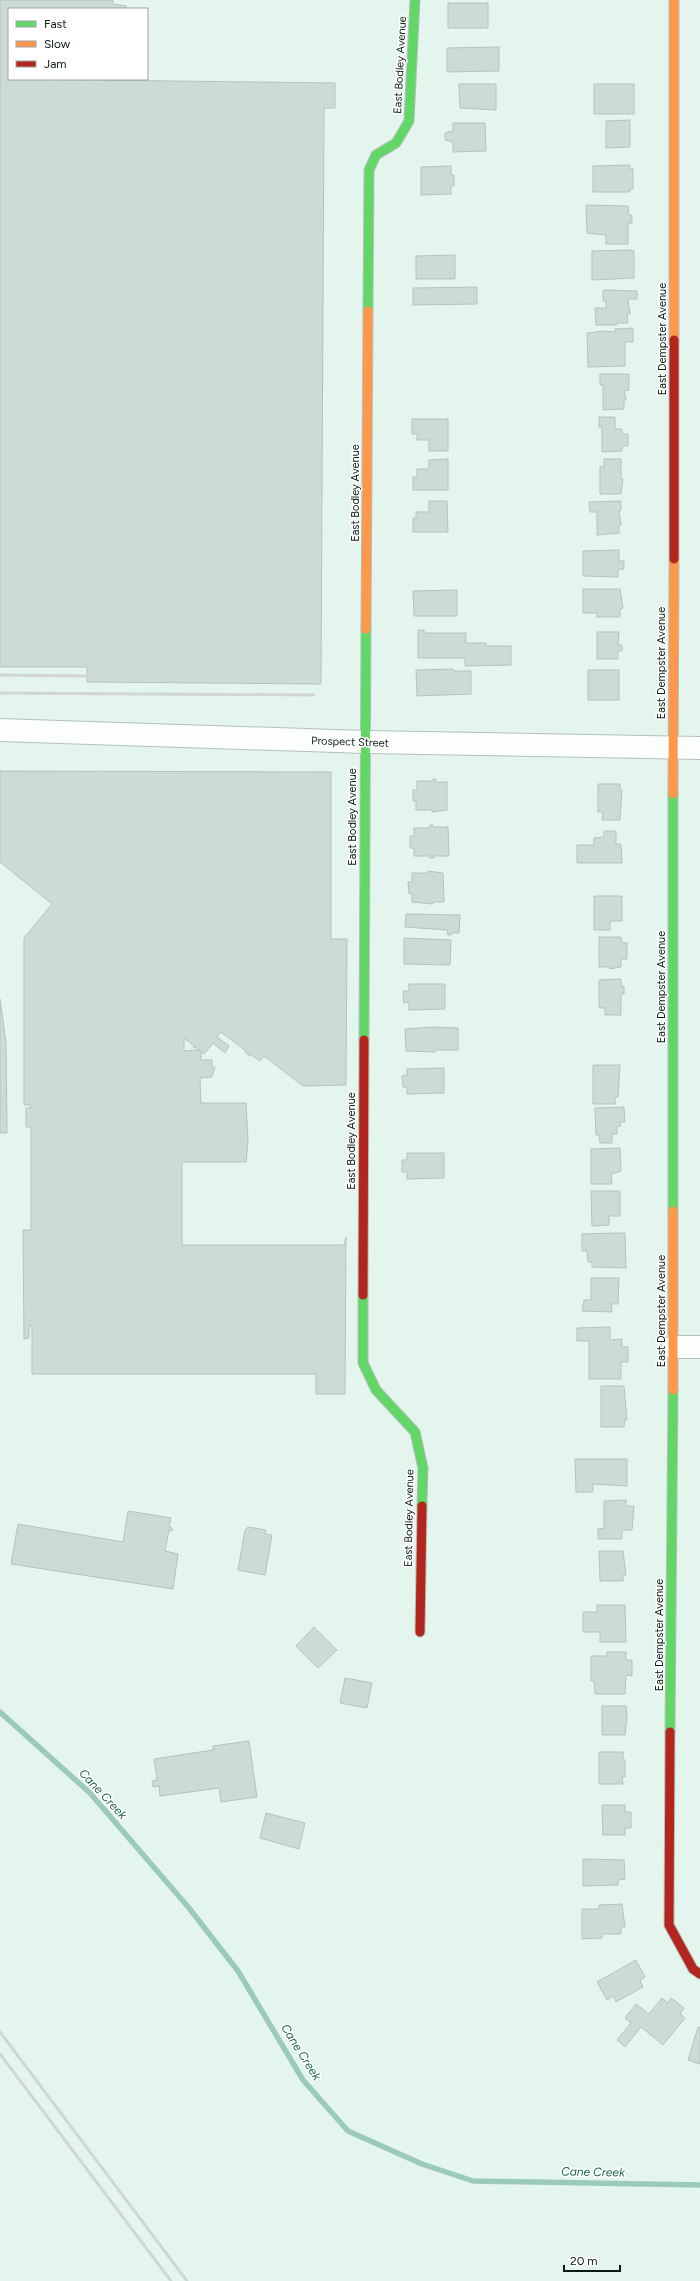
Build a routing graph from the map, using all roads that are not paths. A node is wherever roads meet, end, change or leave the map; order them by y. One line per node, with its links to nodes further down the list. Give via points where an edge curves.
1 (415, 0): 4 (street, East Bodley Avenue, via 409,121 396,143 376,155 369,170)
2 (674, 0): 6 (street, East Dempster Avenue)
3 (0, 730): 4 (street, Prospect Street)
4 (365, 742): 6 (street, Prospect Street); 9 (street, East Bodley Avenue, via 363,1363 376,1390 416,1432 423,1468)
5 (700, 748): 6 (street, Prospect Street)
6 (673, 749): 7 (street, East Dempster Avenue)
7 (673, 1346): 8 (street); 10 (street, East Dempster Avenue, via 669,1925)
8 (700, 1346)
9 (420, 1632)
10 (696, 1971)

